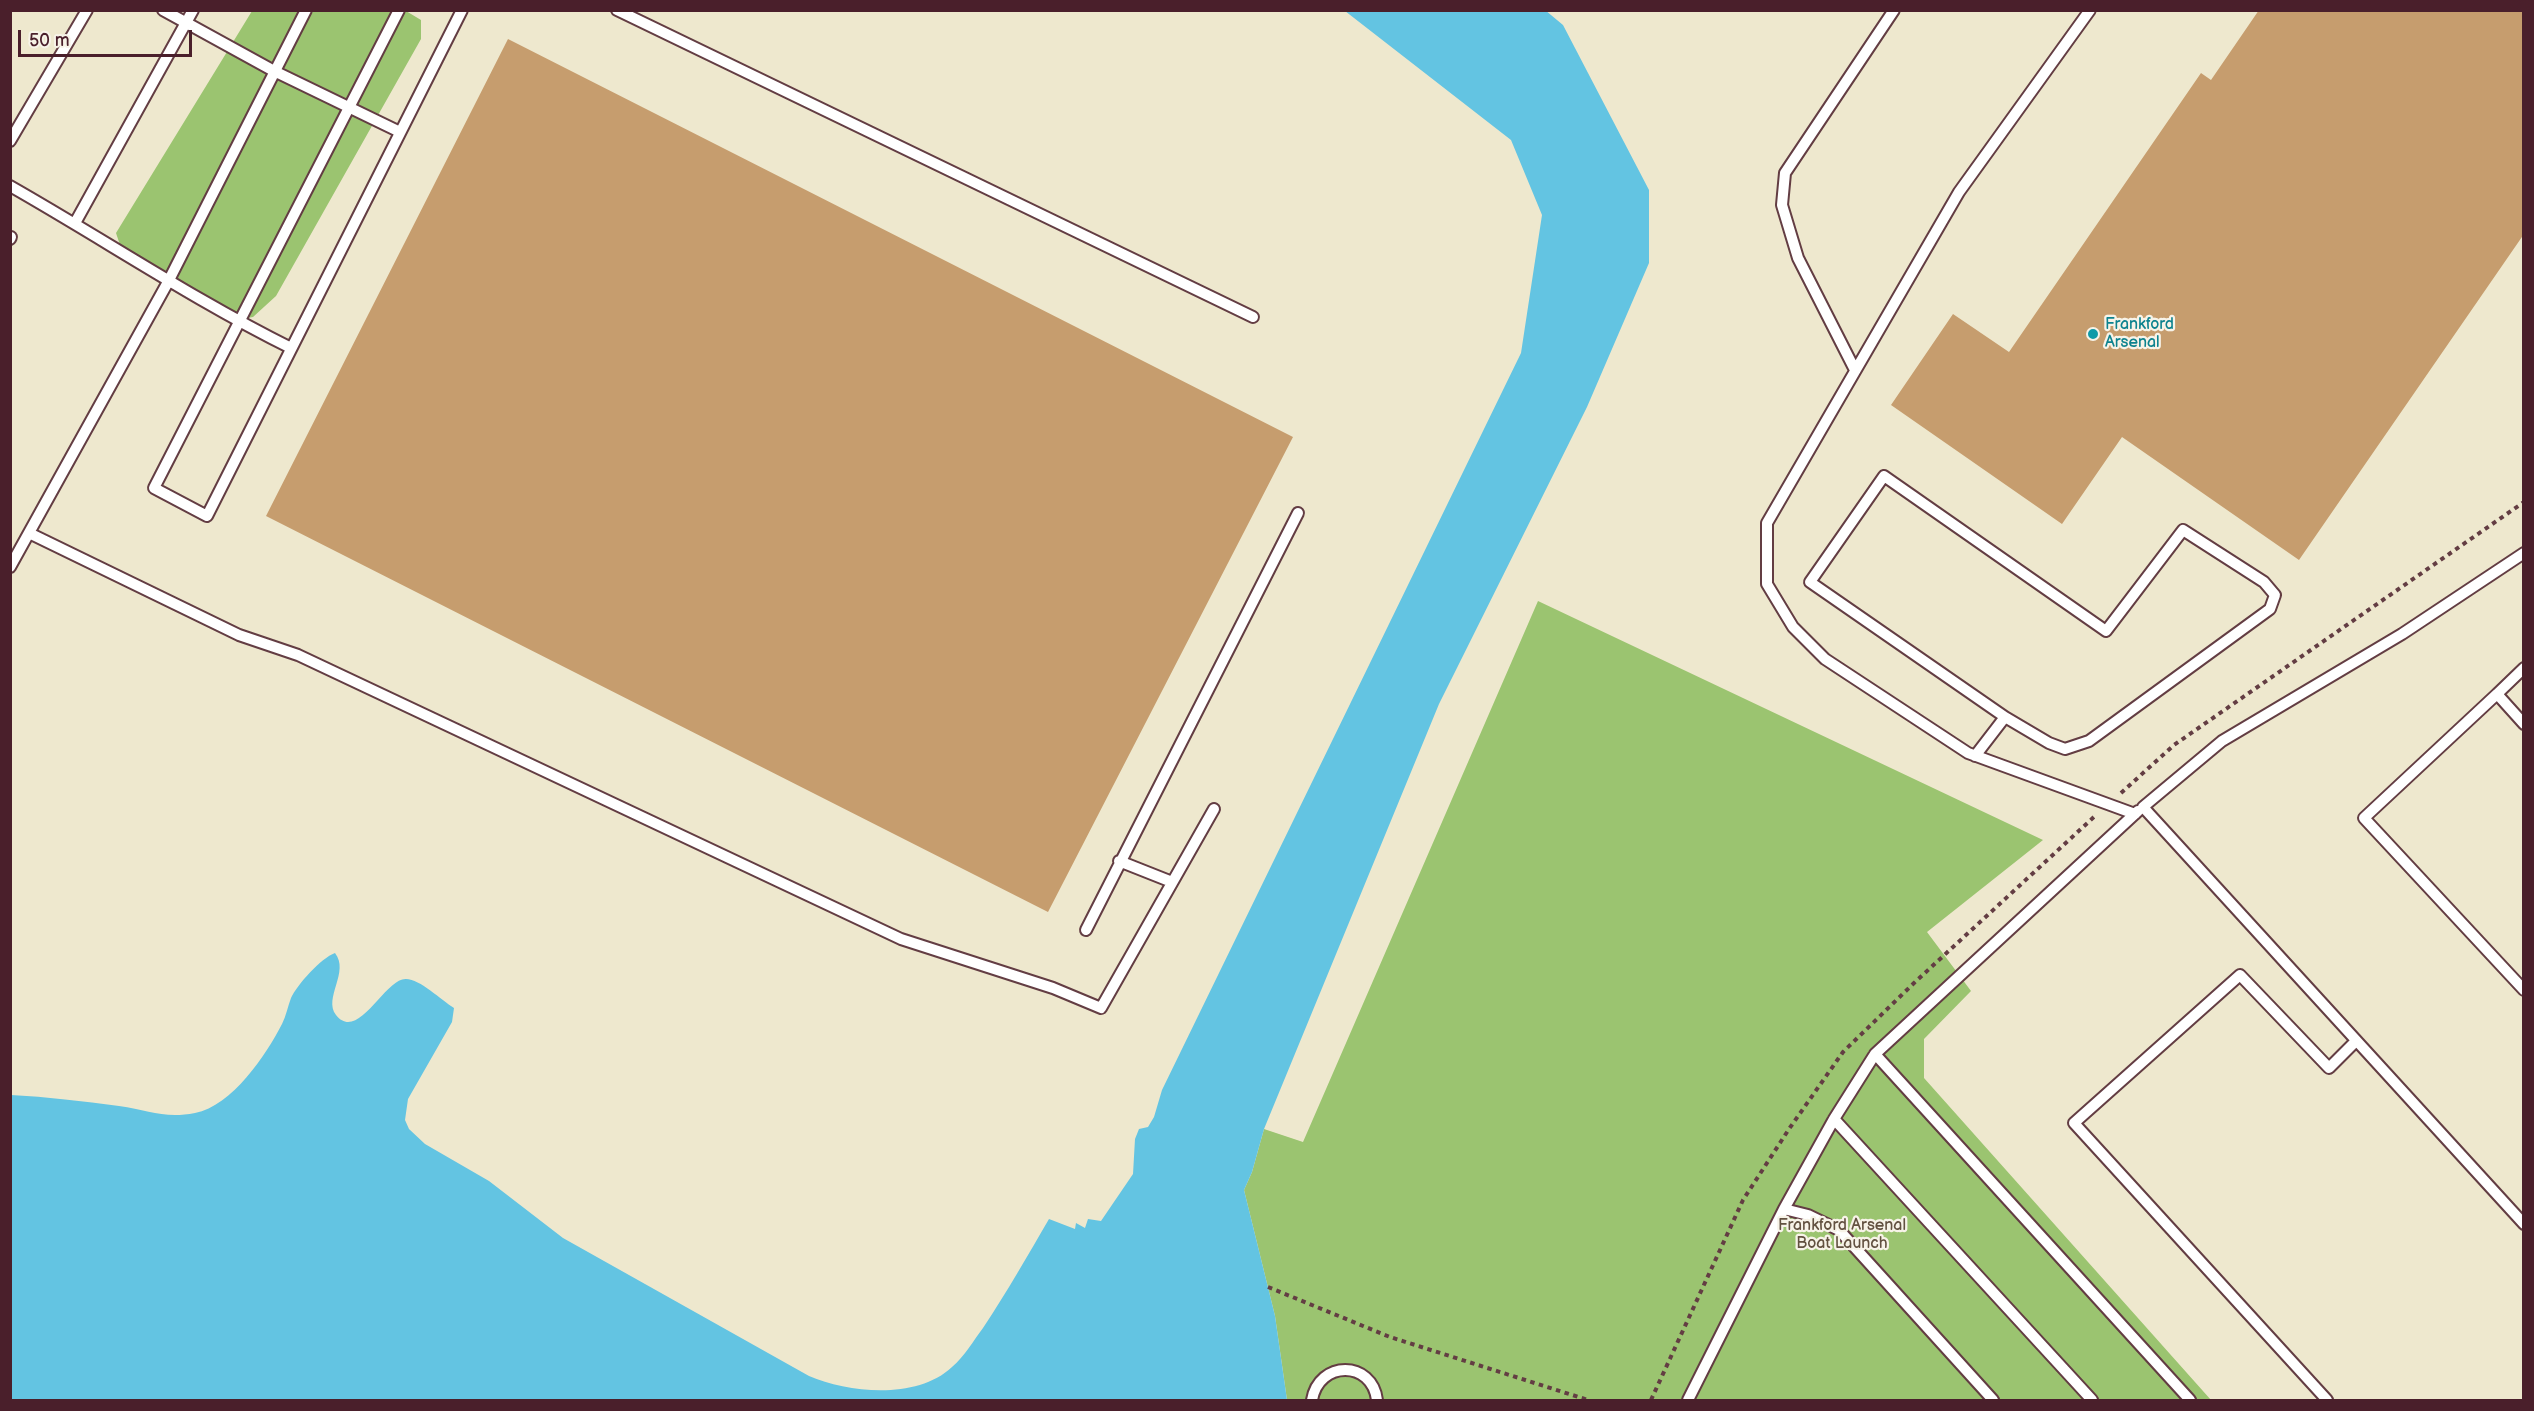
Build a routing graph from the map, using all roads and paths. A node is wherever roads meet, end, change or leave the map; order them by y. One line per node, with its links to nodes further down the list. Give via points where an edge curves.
1 (87, 10): 14 (lane)
2 (163, 10): 10 (lane)
3 (193, 10): 10 (lane)
4 (306, 10): 11 (lane)
5 (399, 10): 12 (lane)
6 (462, 10): 13 (lane)
7 (617, 10): 18 (lane)
8 (1894, 10): 21 (lane, via 1785,173 1782,206 1798,258)
9 (2090, 10): 21 (lane, via 1959,192)
10 (186, 24): 11 (lane); 16 (lane)
11 (274, 71): 12 (lane); 17 (lane)
12 (349, 108): 13 (lane); 19 (lane)
13 (400, 132): 20 (lane)
14 (10, 141)
15 (10, 186): 16 (lane)
16 (75, 223): 17 (lane)
17 (168, 282): 19 (lane); 24 (lane)
18 (1253, 317)
19 (239, 322): 20 (lane); 20 (lane, via 154,488 207,516)
20 (291, 348)
21 (1855, 370): 31 (lane, via 1767,523 1767,584 1793,627 1825,659)
22 (2523, 502): 32 (path, via 2174,745)
23 (1298, 513): 35 (lane)
24 (29, 533): 26 (lane); 36 (lane, via 239,635 298,655 901,939 1053,988 1101,1008)
25 (2523, 553): 34 (lane, via 2402,634 2222,741)
26 (10, 567)
27 (2523, 668): 28 (lane)
28 (2498, 694): 30 (lane); 38 (lane, via 2364,818)
29 (2005, 717): 29 (lane, via 2065,749 2089,741 2270,609 2275,596 2264,582 2183,530 2106,630 1884,476 1810,582); 31 (lane)
30 (2523, 724)
31 (1975, 756): 34 (lane)
32 (2140, 775)
33 (1214, 809): 36 (lane)
34 (2139, 811): 39 (lane); 40 (lane)
35 (1119, 861): 36 (lane); 37 (lane)
36 (1172, 882)
37 (1086, 930)
38 (2523, 990)
39 (2356, 1041): 43 (lane); 52 (lane, via 2329,1068 2240,975 2074,1123)
40 (1875, 1054): 41 (lane); 51 (lane)
41 (1834, 1119): 42 (lane); 50 (lane)
42 (1784, 1209): 48 (lane); 49 (lane, via 1839,1230)
43 (2523, 1224)
44 (1268, 1287): 47 (path, via 1374,1331)
45 (1312, 1401): 46 (lane, via 1313,1392 1326,1376 1345,1370 1372,1384)
46 (1377, 1401)
47 (1588, 1401)
48 (1688, 1401)
49 (1993, 1401)
50 (2092, 1401)
51 (2190, 1401)
52 (2328, 1401)

